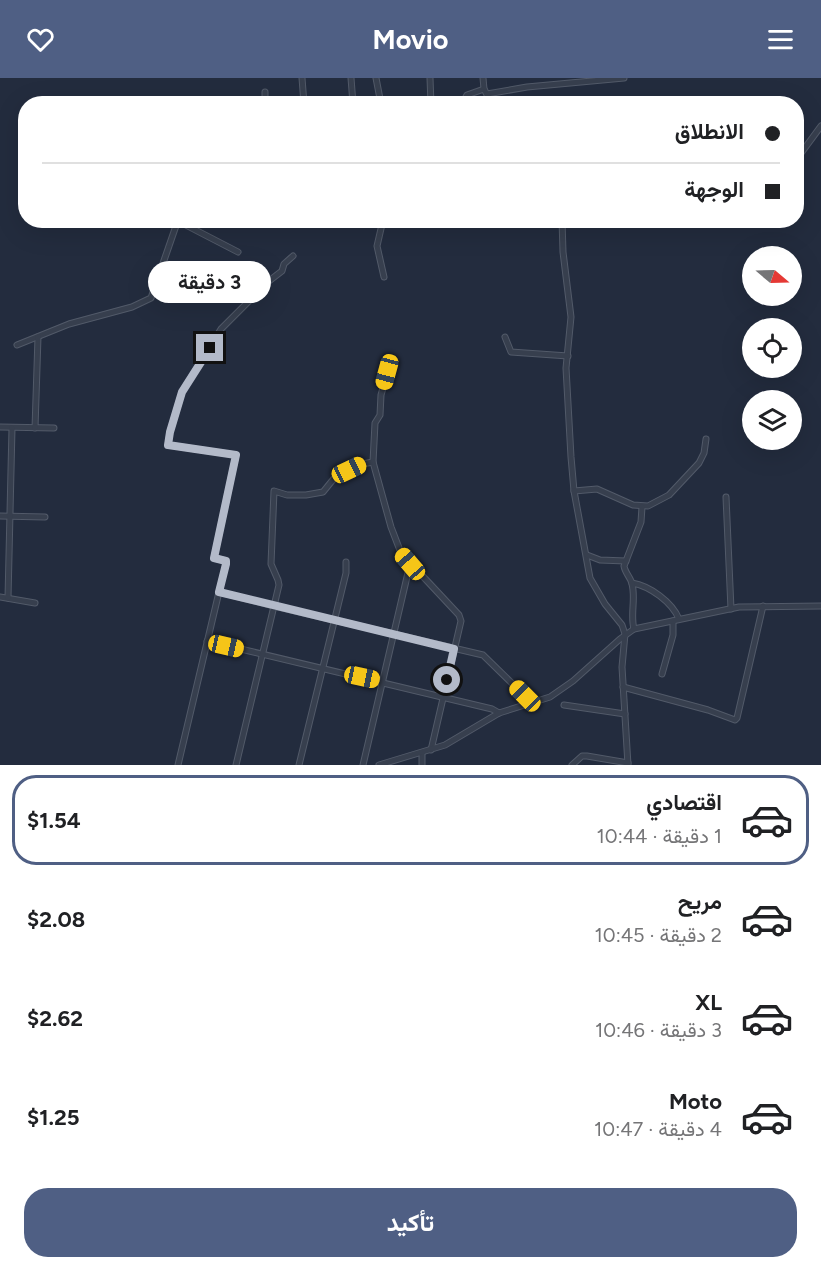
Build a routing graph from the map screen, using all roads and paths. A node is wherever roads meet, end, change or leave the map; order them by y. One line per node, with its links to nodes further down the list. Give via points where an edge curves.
1 (302, 78): 11 (street)
2 (351, 78): 12 (street)
3 (376, 78): 13 (street)
4 (430, 78): 14 (street)
5 (483, 78): 8 (street)
6 (624, 78): 7 (street)
7 (586, 80): 8 (street)
8 (486, 91): 15 (street); 16 (street)
9 (264, 92): 10 (street)
10 (264, 96)
11 (303, 96)
12 (352, 96)
13 (379, 96)
14 (431, 96)
15 (466, 96)
16 (488, 96)
17 (821, 126): 18 (street)
18 (804, 149)
19 (176, 228): 26 (street, via 151,298)
20 (192, 228): 23 (street)
21 (381, 228): 25 (street, via 377,246)
22 (562, 228): 29 (street, via 571,317)
23 (238, 252)
24 (293, 256): 48 (street, via 221,329 182,392 170,432 168,445 236,455 214,558 226,561)
25 (384, 277)
26 (38, 337): 28 (street); 33 (street)
27 (505, 337): 29 (street, via 511,352)
28 (17, 345)
29 (568, 356): 37 (street)
30 (388, 370): 36 (street, via 375,423)
31 (0, 427): 32 (street)
32 (12, 428): 33 (street); 41 (street)
33 (35, 428): 34 (street)
34 (54, 428)
35 (706, 439): 39 (street, via 699,463 669,495)
36 (373, 462): 46 (street, via 400,553); 52 (street, via 336,476 323,492 287,495 274,491 271,564 279,585)
37 (574, 491): 39 (street, via 597,489); 43 (street)
38 (726, 497): 55 (street)
39 (642, 507): 44 (street, via 641,522)
40 (0, 516): 41 (street)
41 (10, 516): 42 (street); 50 (street)
42 (45, 517)
43 (587, 555): 44 (street); 60 (street, via 593,585)
44 (626, 561): 47 (street, via 625,573)
45 (346, 562): 56 (street)
46 (410, 564): 59 (street); 62 (street, via 459,615)
47 (632, 583): 57 (street, via 656,591 676,612); 58 (street)
48 (219, 592): 52 (street); 61 (street)
49 (0, 597): 50 (street)
50 (8, 598): 51 (street)
51 (35, 603)
52 (274, 606): 56 (street); 64 (street)
53 (763, 606): 54 (street); 55 (street); 69 (street, via 735,720)
54 (821, 606)
55 (731, 609): 57 (street)
56 (334, 620): 59 (street); 66 (street)
57 (676, 620): 58 (street); 67 (street)
58 (634, 629): 60 (street)
59 (394, 634): 62 (street); 68 (street)
60 (625, 634): 63 (street); 65 (street)
61 (207, 641): 64 (street); 79 (street)
62 (454, 649): 70 (street); 71 (street, via 483,656)
63 (608, 651): 65 (street); 71 (street, via 560,690)
64 (262, 654): 66 (street); 80 (street)
65 (623, 654): 69 (street)
66 (322, 669): 68 (street); 81 (street)
67 (662, 674)
68 (382, 681): 70 (street); 82 (street)
69 (624, 687): 74 (street)
70 (443, 696): 73 (street); 75 (street)
71 (530, 704): 73 (street)
72 (564, 705): 74 (street)
73 (499, 713): 75 (street, via 458,739)
74 (626, 714): 78 (street)
75 (431, 750): 76 (street)
76 (422, 753): 77 (street); 84 (street)
77 (395, 763): 83 (street)
78 (628, 764): 85 (street, via 582,756)
79 (178, 765)
80 (236, 765)
81 (299, 765)
82 (363, 765)
83 (379, 765)
84 (423, 765)
85 (572, 765)

